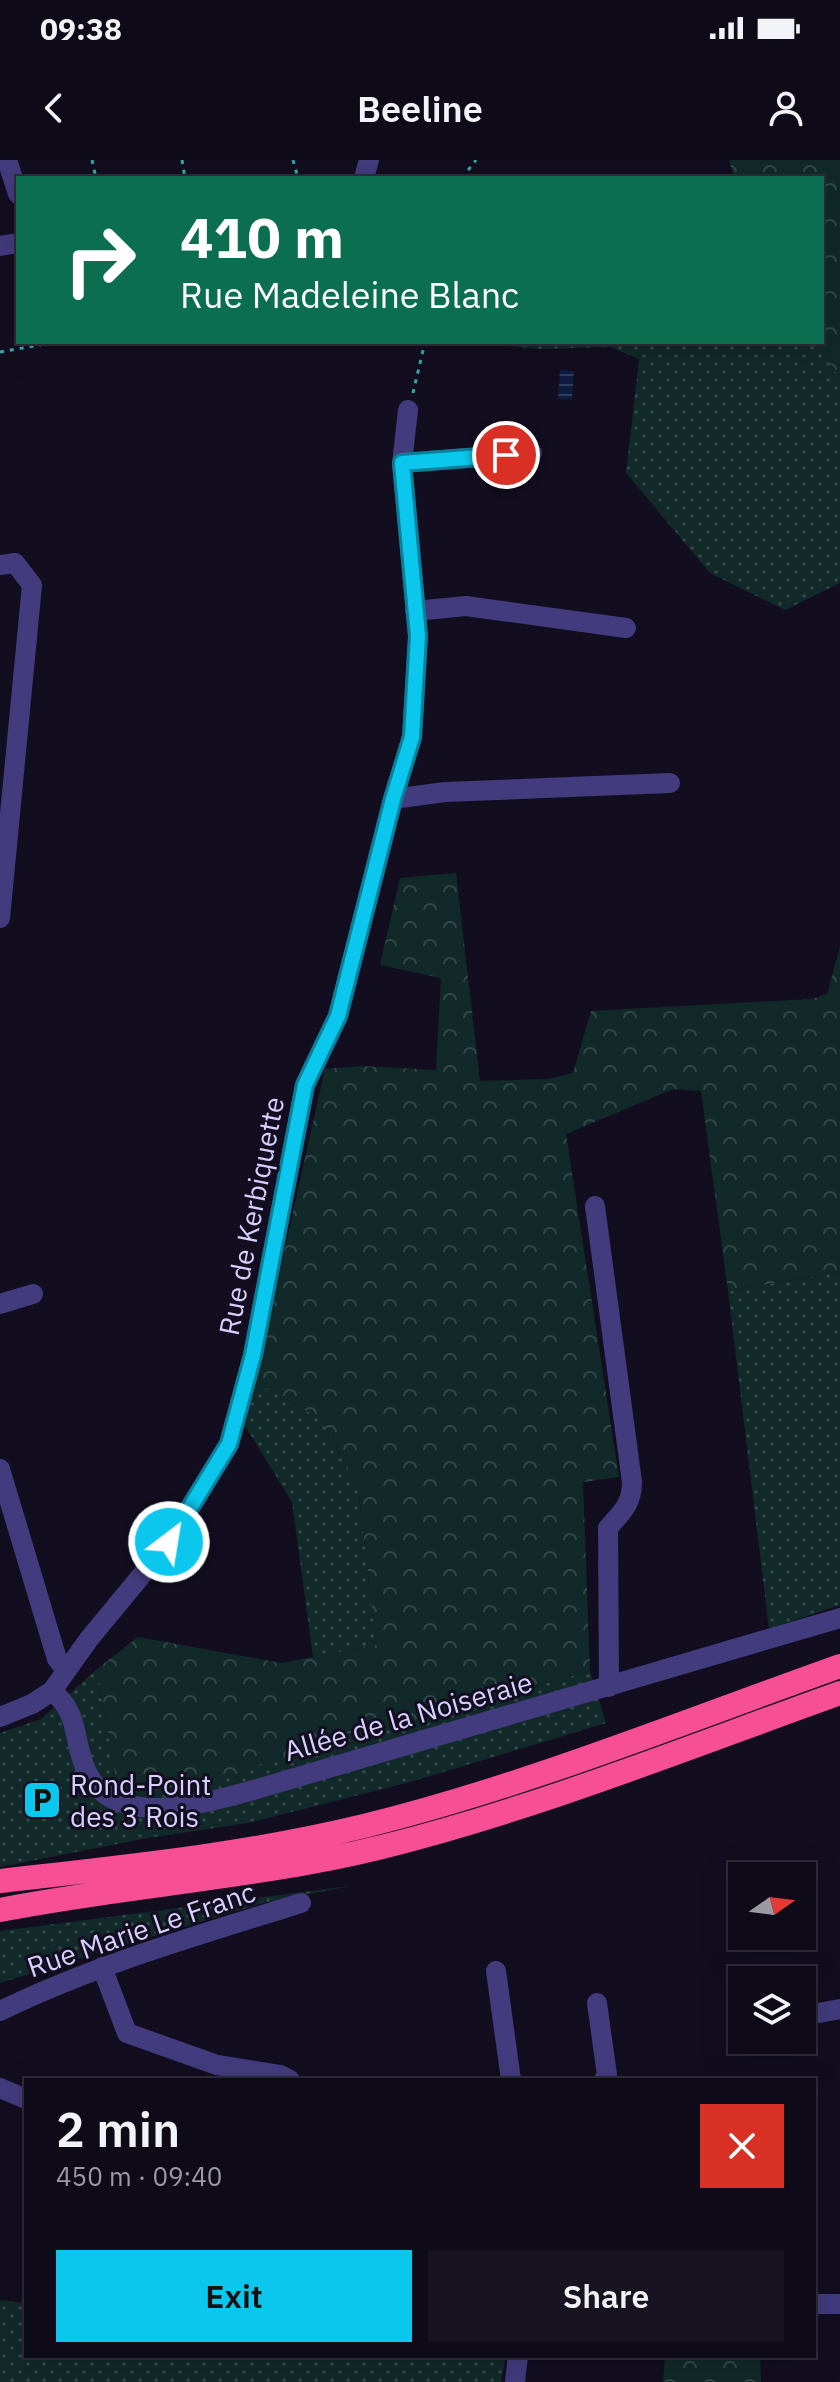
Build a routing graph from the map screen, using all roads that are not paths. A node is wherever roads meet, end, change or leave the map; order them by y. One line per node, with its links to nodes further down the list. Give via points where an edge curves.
1 (7, 160): 2 (street)
2 (16, 188)
3 (408, 410): 5 (street, Rue de Kerbiquette)
4 (532, 453): 5 (street)
5 (402, 463): 7 (street, Rue de Kerbiquette)
6 (0, 565): 11 (street, via 15,563 32,585)
7 (415, 611): 8 (street, via 466,606); 10 (street, Rue de Kerbiquette, via 412,737)
8 (626, 628)
9 (670, 783): 10 (street)
10 (393, 799): 18 (street, Rue de Kerbiquette, via 338,1016 305,1085 253,1355 229,1444 169,1542)
11 (0, 918)
12 (595, 1206): 19 (street, via 632,1482 628,1507 608,1528)
13 (33, 1294): 14 (street)
14 (0, 1304)
15 (0, 1469): 18 (street, via 57,1659)
16 (840, 1618): 19 (street, Allée de la Noiseraie)
17 (840, 1666): 23 (highway, via 469,1797 362,1827 223,1853)
18 (66, 1670): 20 (street, Rue de Kerbiquette)
19 (609, 1687): 20 (street, Allée de la Noiseraie, via 202,1805 171,1808 129,1806 100,1793 83,1764 72,1712)
20 (52, 1691): 22 (street, Rue de Kerbiquette)
21 (840, 1693): 25 (highway, via 520,1806 382,1847 241,1875)
22 (0, 1717)
23 (0, 1881)
24 (301, 1903): 26 (street, Rue Marie Le Franc)
25 (0, 1910)
26 (102, 1967): 30 (street, Rue Marie Le Franc); 32 (street, via 127,2033 217,2065)
27 (496, 1971): 33 (street)
28 (597, 2003): 34 (street)
29 (840, 2009): 31 (street)
30 (0, 2011)
31 (816, 2013)
32 (286, 2078)
33 (511, 2078)
34 (605, 2078)
35 (0, 2088): 36 (street)
36 (24, 2098)
37 (816, 2304): 38 (street)
38 (840, 2304)

